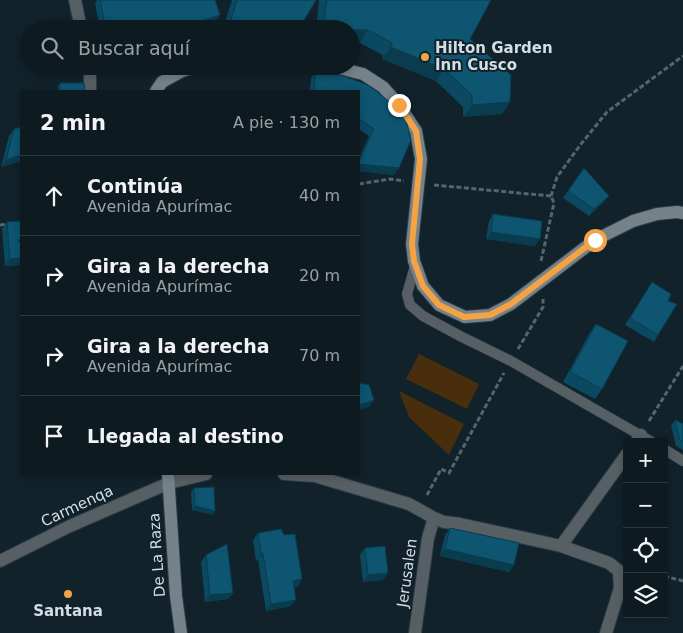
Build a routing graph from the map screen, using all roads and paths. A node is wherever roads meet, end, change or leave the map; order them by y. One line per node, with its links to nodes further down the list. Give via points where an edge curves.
1 (75, 0): 2 (street)
2 (79, 20)
3 (683, 56): 10 (path, via 607,112 557,177 551,196)
4 (360, 73): 10 (main road, via 383,87 416,131 420,159)
5 (90, 75): 7 (street)
6 (175, 75): 8 (main road, via 162,82)
7 (90, 90)
8 (157, 90)
9 (360, 184): 10 (path, via 390,179)
10 (418, 184): 14 (main road, via 412,244)
11 (683, 213): 14 (main road, via 657,214 633,221 595,240 511,304 490,315 464,317 439,305 423,286)
12 (14, 224): 13 (path)
13 (0, 225)
14 (415, 266): 16 (lane, via 407,294 410,305 423,316 511,361)
15 (683, 366): 16 (path)
16 (638, 438)
17 (668, 452): 19 (lane)
18 (623, 460): 24 (street)
19 (683, 461)
20 (197, 475): 22 (street, Carmenqa)
21 (300, 475): 23 (street, via 325,478 409,504)
22 (169, 478): 25 (street, Carmenqa); 28 (main road, De La Raza)
23 (434, 518): 24 (street); 29 (street, Jerusalen, via 428,538)
24 (561, 546): 30 (street, via 609,563 619,571 620,588)
25 (0, 561)
26 (668, 577): 27 (path)
27 (683, 581)
28 (181, 633)
29 (415, 633)
30 (606, 633)

